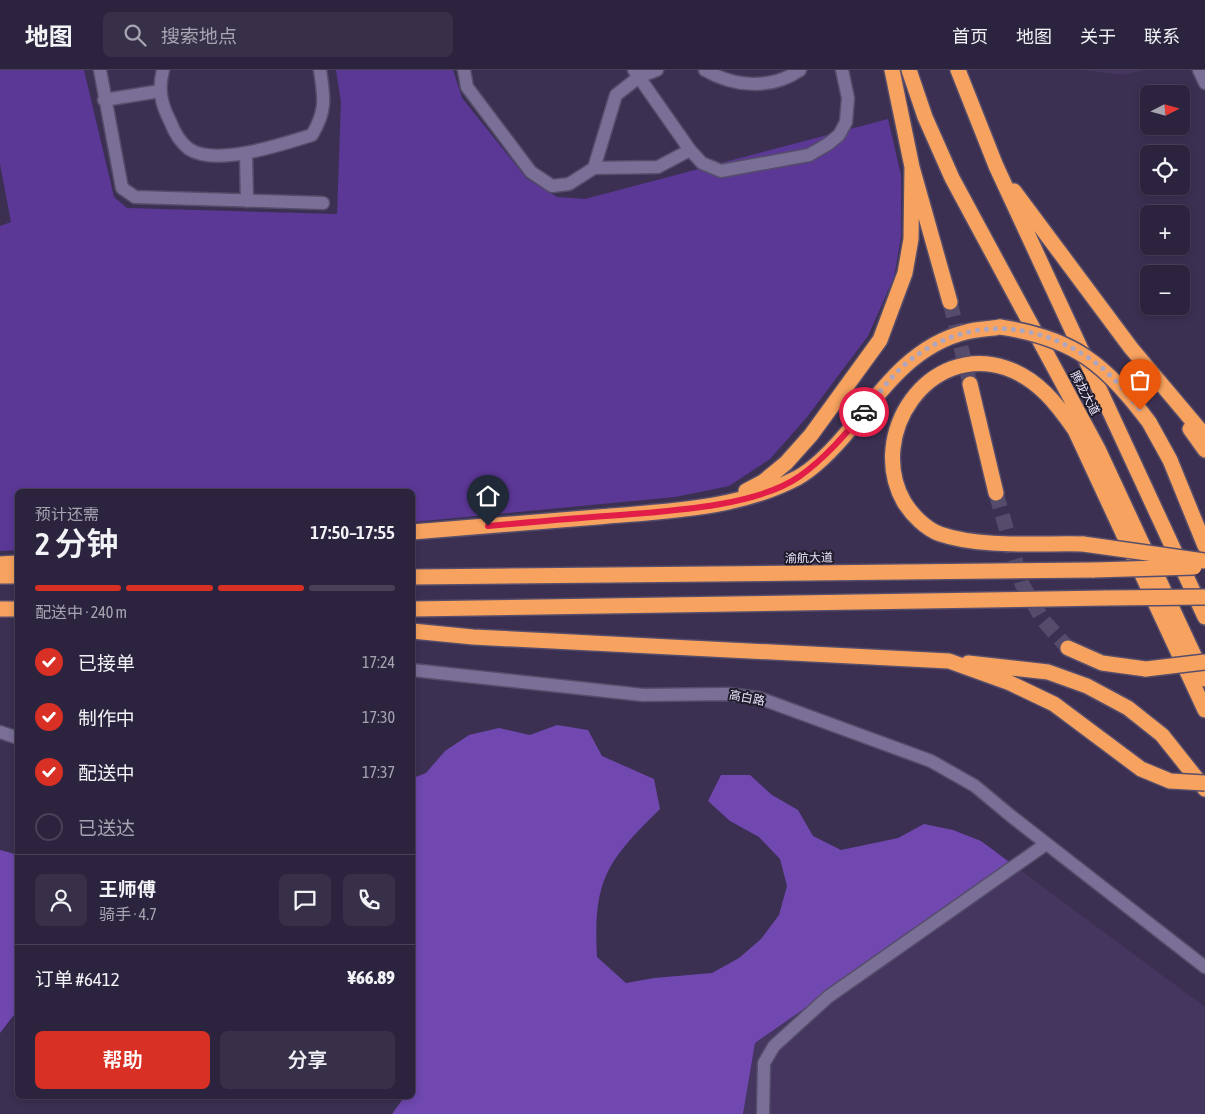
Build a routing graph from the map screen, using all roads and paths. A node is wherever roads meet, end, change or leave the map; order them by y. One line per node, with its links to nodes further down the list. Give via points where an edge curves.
1 (100, 70): 16 (street)
2 (163, 70): 15 (street)
3 (320, 70): 18 (street, via 324,104 320,122 312,135)
4 (464, 70): 20 (street, via 467,87 531,172 552,186 569,184)
5 (657, 70): 13 (street)
6 (705, 70): 7 (street, via 720,79 744,85 788,77)
7 (800, 70)
8 (842, 70): 17 (street, via 848,98 846,122 839,135 809,155 721,171 702,163)
9 (892, 70): 21 (highway)
10 (909, 70): 50 (highway, 腾龙大道, via 925,117 952,178 1098,449)
11 (958, 70): 19 (highway, 腾龙大道)
12 (1199, 70): 14 (street)
13 (636, 74): 17 (street); 20 (street, via 616,95)
14 (1205, 83)
15 (160, 91): 16 (street); 18 (street, via 161,104 176,136 189,149 202,155)
16 (104, 100): 22 (street, via 122,188 129,193 135,197)
17 (690, 150): 20 (street, via 658,167)
18 (246, 154): 22 (street)
19 (996, 166): 25 (highway); 44 (highway, 腾龙大道)
20 (594, 168)
21 (912, 168): 24 (highway); 30 (highway, via 911,239 905,273 880,340 811,436 786,464 763,482)
22 (247, 201): 23 (street)
23 (323, 203)
24 (950, 302)
25 (1131, 348): 27 (highway); 28 (highway)
26 (970, 384): 29 (highway)
27 (1205, 436)
28 (1205, 450)
29 (996, 493)
30 (723, 503): 31 (highway, via 677,510); 32 (highway, bridge, via 767,491 799,477 836,446 909,361 937,342 967,331 1000,327 1059,341 1094,361 1122,387 1149,422 1170,460)
31 (415, 532)
32 (1205, 546)
33 (1205, 561): 51 (highway, bridge, via 1083,544 972,542 938,534 911,514 897,490 891,458 897,425 912,396 931,379 983,363 1007,368 1034,383 1054,400 1075,430)
34 (15, 563): 35 (highway)
35 (0, 564)
36 (1205, 566): 39 (highway, 渝航大道, bridge)
37 (0, 576): 38 (highway)
38 (15, 576)
39 (415, 577)
40 (1205, 597): 43 (highway, bridge)
41 (0, 609): 42 (highway)
42 (15, 609)
43 (415, 609)
44 (1205, 616)
45 (415, 631): 47 (highway)
46 (1068, 648): 48 (highway, bridge, via 1102,663 1146,668)
47 (949, 661): 54 (highway, bridge, via 1010,683 1054,704 1141,769 1170,781); 55 (highway, via 1048,672 1087,686 1128,708 1162,734)
48 (1205, 662)
49 (415, 670): 56 (street, 高白路, via 643,695 728,694 759,698 931,761 975,786)
50 (1205, 679)
51 (1205, 710)
52 (0, 732): 53 (street)
53 (15, 737)
54 (1205, 783)
55 (1205, 789)
56 (1046, 844): 57 (street, 高白路); 58 (street, via 828,997 774,1046 764,1063)
57 (1205, 967)
58 (763, 1114)

